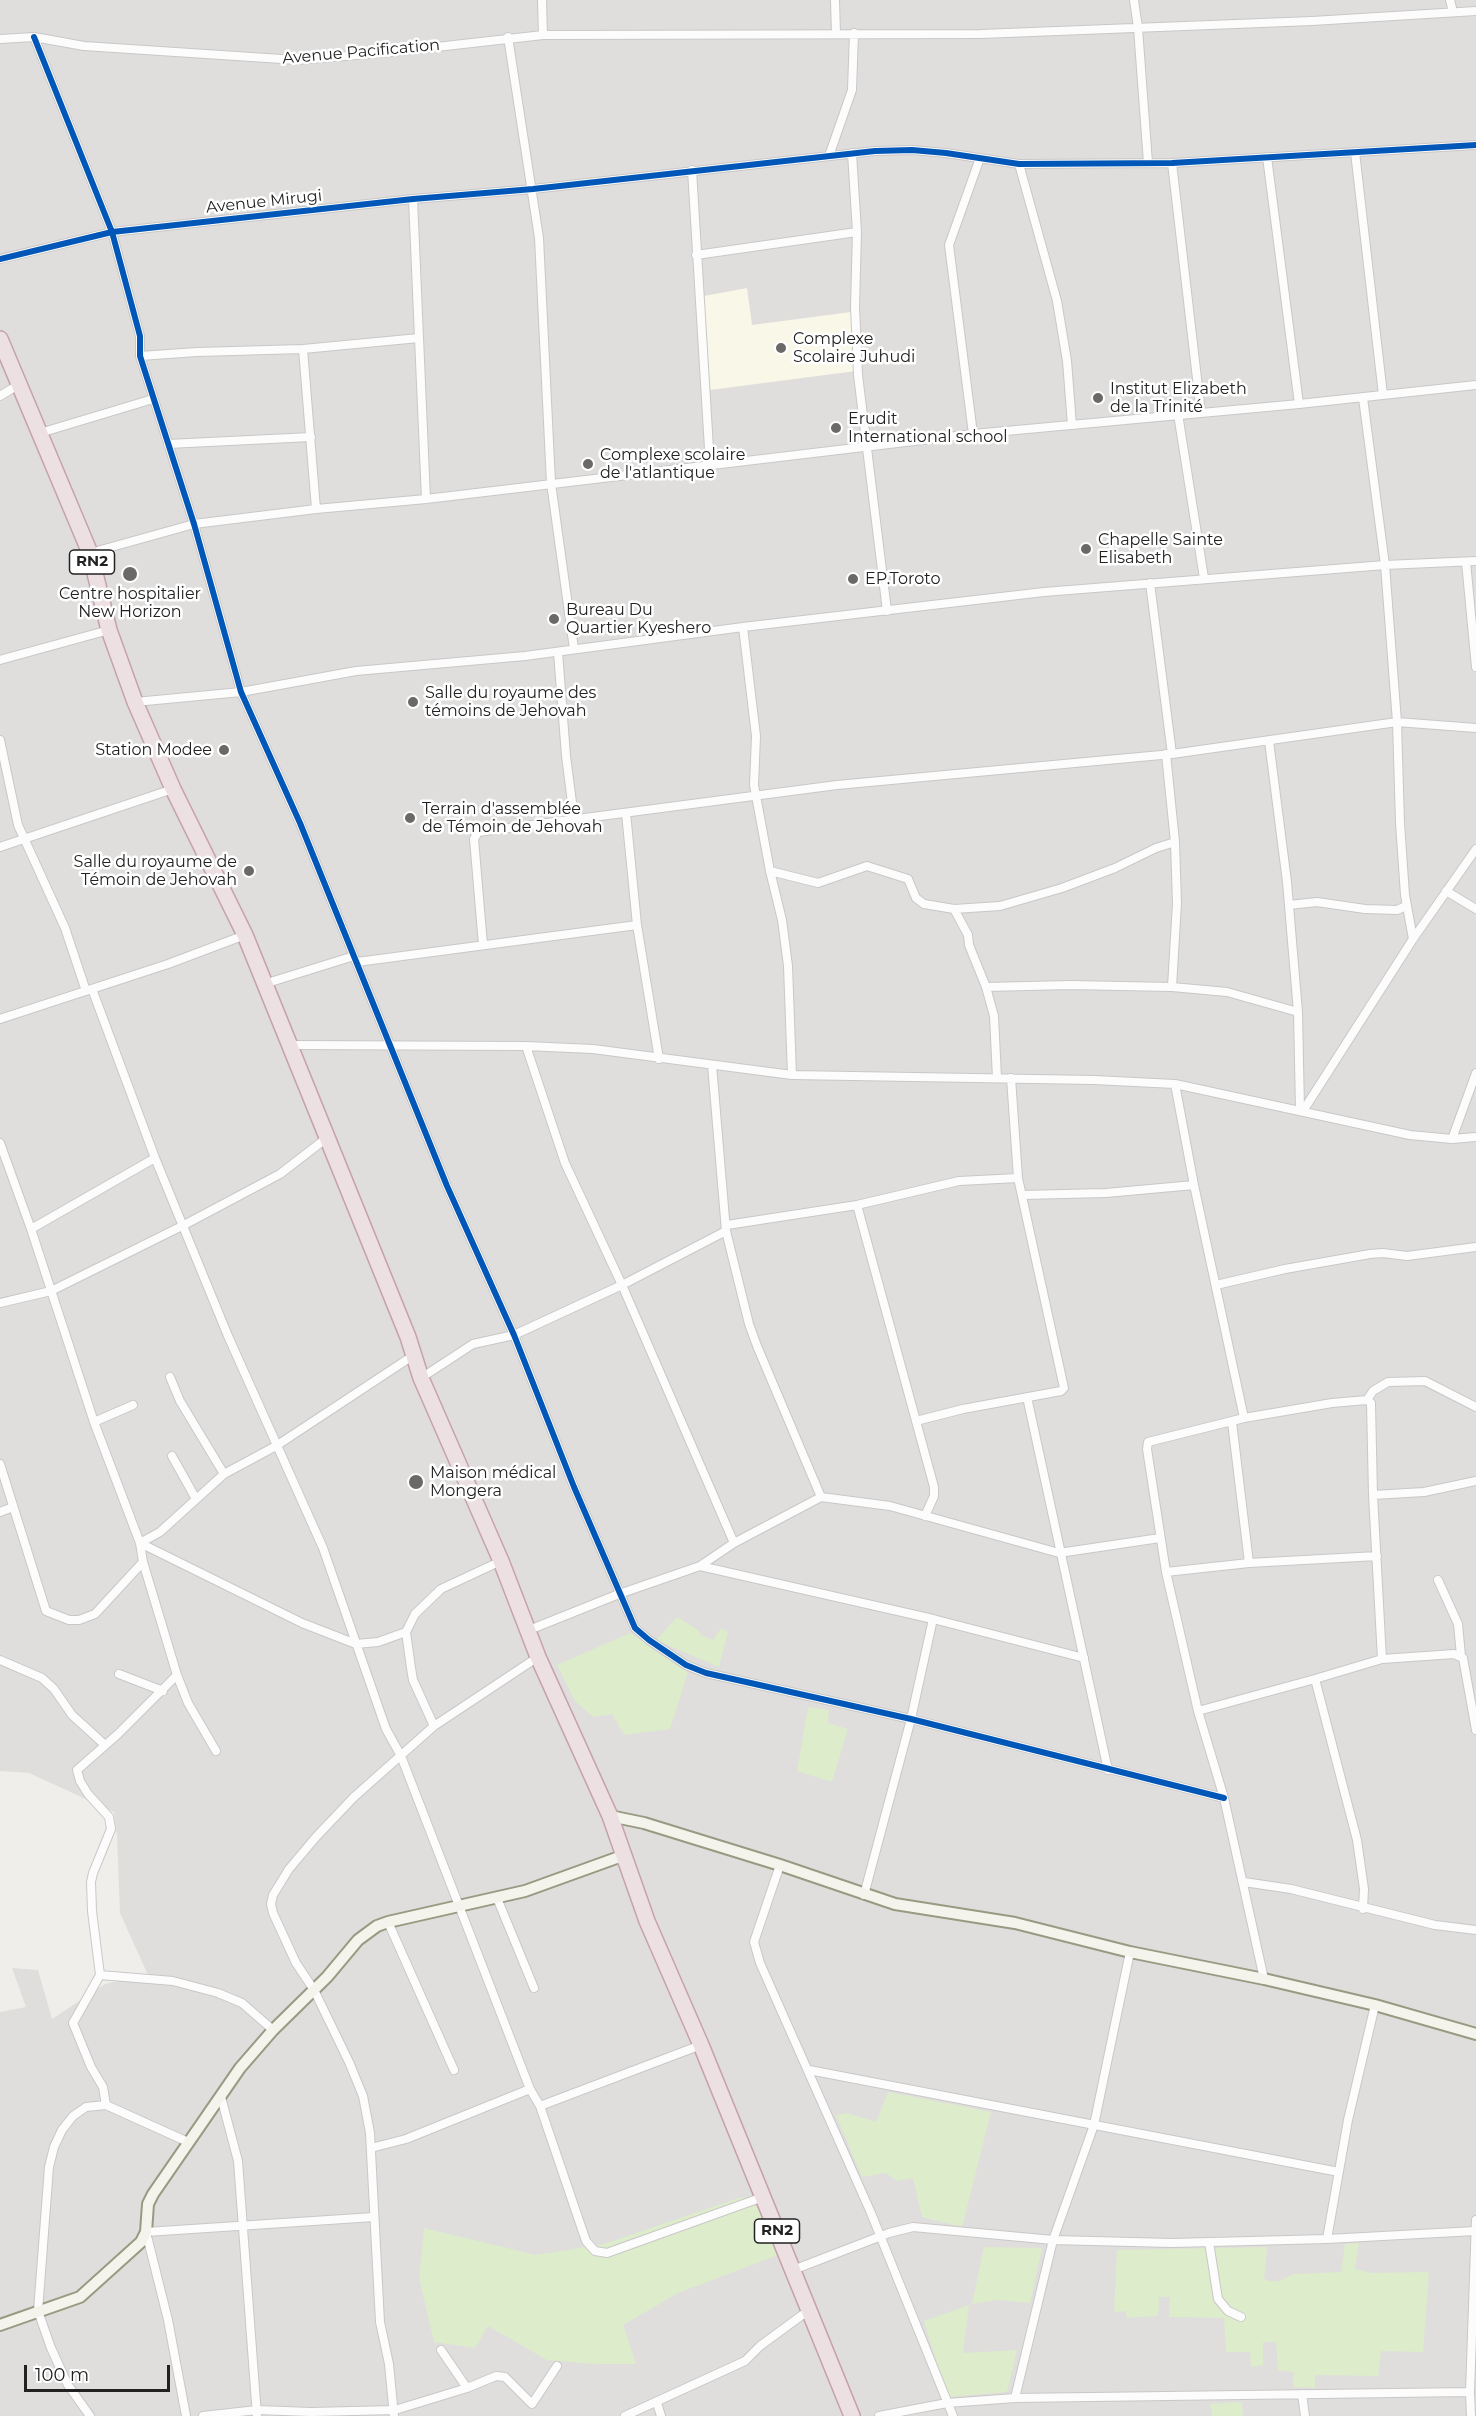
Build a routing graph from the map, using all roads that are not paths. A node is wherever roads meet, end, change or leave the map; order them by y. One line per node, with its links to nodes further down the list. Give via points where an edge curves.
1 (542, 0): 10 (street)
2 (835, 0): 9 (street)
3 (1134, 0): 7 (street)
4 (1450, 0): 6 (street)
5 (1476, 11): 6 (street, Avenue Pacification)
6 (1453, 12): 7 (street, Avenue Pacification)
7 (1138, 28): 8 (street, Avenue Pacification, via 981,34); 20 (street)
8 (854, 33): 9 (street, Avenue Pacification); 17 (street, via 852,90)
9 (836, 34): 10 (street, Avenue Pacification)
10 (543, 35): 12 (street, Avenue Pacification)
11 (34, 37): 12 (street, Avenue Pacification, via 77,45 297,60); 13 (street, Avenue Pacification); 26 (street)
12 (508, 37): 24 (street)
13 (0, 39)
14 (1476, 145): 15 (street, Avenue Mirugi)
15 (1355, 152): 18 (street, Avenue Mirugi); 36 (street)
16 (852, 153): 17 (street, Avenue Mirugi); 19 (street, Avenue Mirugi, via 912,150); 27 (street)
17 (829, 156): 23 (street, Avenue Mirugi)
18 (1267, 157): 21 (street, Avenue Mirugi); 40 (street)
19 (980, 158): 22 (street, Avenue Mirugi); 45 (street, via 949,245)
20 (1148, 163): 21 (street, Avenue Mirugi); 22 (street, Avenue Mirugi)
21 (1172, 163): 41 (street)
22 (1019, 164): 43 (street, via 1057,301)
23 (692, 170): 24 (street, Avenue Mirugi); 28 (street)
24 (533, 189): 25 (street, Avenue Mirugi); 50 (street, via 539,238)
25 (413, 199): 26 (street, Avenue Mirugi); 30 (street)
26 (112, 232): 29 (street, Avenue Mirugi); 33 (street, via 140,336)
27 (857, 232): 28 (street); 48 (street, via 855,307)
28 (696, 255): 49 (street)
29 (0, 259)
30 (420, 338): 32 (street); 51 (street)
31 (0, 339): 34 (highway, RN2)
32 (303, 350): 33 (street); 46 (street)
33 (140, 356): 39 (street)
34 (18, 385): 37 (street); 44 (highway, RN2)
35 (1476, 385): 36 (street)
36 (1383, 395): 38 (street)
37 (0, 396)
38 (1363, 398): 40 (street); 57 (street)
39 (153, 399): 44 (street); 47 (street)
40 (1299, 404): 41 (street)
41 (1201, 412): 42 (street)
42 (1178, 414): 43 (street); 58 (street)
43 (1072, 425): 45 (street)
44 (39, 434): 54 (highway, RN2)
45 (973, 434): 48 (street)
46 (311, 437): 47 (street); 52 (street)
47 (168, 444): 53 (street)
48 (866, 447): 49 (street); 60 (street)
49 (710, 465): 50 (street)
50 (550, 483): 51 (street); 63 (street)
51 (426, 499): 52 (street)
52 (316, 509): 53 (street)
53 (194, 524): 54 (street); 67 (street)
54 (90, 553): 62 (highway, RN2)
55 (1476, 561): 56 (street)
56 (1466, 562): 57 (street); 66 (street)
57 (1385, 565): 58 (street); 69 (street)
58 (1204, 579): 59 (street)
59 (1150, 583): 60 (street); 73 (street)
60 (886, 611): 61 (street)
61 (743, 627): 63 (street); 75 (street, via 756,736)
62 (109, 630): 65 (street); 68 (highway, RN2)
63 (574, 649): 64 (street)
64 (558, 651): 67 (street, via 356,671); 77 (street)
65 (0, 660)
66 (1476, 667)
67 (241, 692): 68 (street); 92 (street)
68 (135, 702): 74 (highway, RN2)
69 (1397, 722): 70 (street); 72 (street); 85 (street)
70 (1476, 728)
71 (0, 740): 78 (street, via 18,822)
72 (1269, 741): 73 (street); 84 (street)
73 (1169, 754): 75 (street); 79 (street)
74 (173, 789): 78 (street); 89 (highway, RN2)
75 (757, 796): 76 (street); 82 (street)
76 (626, 813): 77 (street); 88 (street)
77 (574, 819): 91 (street, via 475,835)
78 (26, 840): 80 (street); 96 (street)
79 (1175, 842): 86 (street, via 1052,891 1000,906); 95 (street, via 1177,903)
80 (0, 847)
81 (1476, 849): 83 (street)
82 (770, 871): 86 (street, via 818,883 867,866 908,879 920,903); 105 (street, via 788,966)
83 (1446, 891): 87 (street); 90 (street)
84 (1289, 905): 85 (street, via 1317,902 1397,910); 97 (street)
85 (1406, 906): 90 (street)
86 (954, 909): 94 (street, via 968,935)
87 (1476, 909)
88 (637, 925): 91 (street); 102 (street)
89 (245, 935): 93 (highway, RN2); 96 (street)
90 (1413, 939): 109 (street)
91 (483, 945): 92 (street)
92 (356, 959): 93 (street); 100 (street)
93 (264, 984): 99 (highway, RN2)
94 (986, 987): 95 (street); 106 (street, via 996,1023)
95 (1172, 987): 97 (street, via 1227,992)
96 (89, 990): 98 (street); 114 (street)
97 (1298, 1012): 109 (street)
98 (0, 1019)
99 (290, 1045): 100 (street); 110 (highway, RN2)
100 (391, 1046): 101 (street); 127 (street, via 447,1186)
101 (526, 1046): 102 (street, via 593,1049); 123 (street, via 566,1164)
102 (658, 1059): 103 (street)
103 (712, 1065): 105 (street); 120 (street)
104 (1476, 1073): 112 (street)
105 (792, 1075): 106 (street)
106 (997, 1078): 107 (street)
107 (1011, 1078): 108 (street); 115 (street)
108 (1175, 1084): 109 (street); 116 (street)
109 (1301, 1111): 112 (street, via 1410,1135)
110 (328, 1137): 119 (street, via 280,1174); 128 (highway, RN2)
111 (1476, 1137): 112 (street)
112 (1452, 1139)
113 (0, 1143): 121 (street)
114 (155, 1158): 119 (street); 121 (street)
115 (1018, 1178): 117 (street); 118 (street, via 959,1181)
116 (1194, 1185): 117 (street); 124 (street)
117 (1022, 1195): 131 (street, via 1064,1388)
118 (857, 1204): 120 (street); 136 (street)
119 (184, 1226): 125 (street); 139 (street)
120 (726, 1228): 123 (street); 146 (street, via 757,1346)
121 (31, 1229): 125 (street)
122 (1476, 1247): 124 (street, via 1407,1256 1370,1254)
123 (622, 1285): 127 (street); 153 (street)
124 (1216, 1285): 135 (street)
125 (51, 1292): 126 (street); 137 (street)
126 (0, 1303)
127 (514, 1335): 130 (street, via 473,1344); 162 (street)
128 (414, 1355): 130 (highway, RN2); 139 (street)
129 (170, 1377): 142 (street)
130 (421, 1378): 156 (highway, RN2)
131 (1027, 1397): 136 (street); 154 (street)
132 (1367, 1400): 134 (street, via 1388,1382 1425,1381); 135 (street); 145 (street, via 1372,1405)
133 (133, 1405): 137 (street)
134 (1476, 1407)
135 (1244, 1418): 138 (street)
136 (916, 1421): 150 (street, via 934,1486)
137 (94, 1422): 152 (street)
138 (1232, 1422): 151 (street, via 1148,1442); 158 (street)
139 (276, 1446): 142 (street); 166 (street, via 323,1548)
140 (172, 1456): 147 (street)
141 (0, 1464): 148 (street)
142 (224, 1474): 147 (street)
143 (1475, 1481): 144 (street); 145 (street, via 1424,1492)
144 (1476, 1491)
145 (1372, 1495): 155 (street)
146 (821, 1497): 150 (street, via 871,1502); 153 (street)
147 (196, 1499): 152 (street, via 160,1532)
148 (13, 1506): 149 (street); 157 (street, via 46,1611 69,1620 94,1614)
149 (0, 1512)
150 (926, 1516): 154 (street)
151 (1160, 1538): 154 (street); 160 (street)
152 (140, 1543): 157 (street); 166 (street, via 302,1623)
153 (734, 1543): 159 (street)
154 (1059, 1553): 169 (street)
155 (1377, 1556): 158 (street); 170 (street)
156 (501, 1561): 164 (highway, RN2); 165 (street, via 441,1589 415,1614)
157 (143, 1562): 173 (street)
158 (1249, 1563): 160 (street)
159 (700, 1566): 162 (street); 163 (street)
160 (1166, 1572): 176 (street)
161 (1438, 1580): 167 (street, via 1458,1624)
162 (619, 1594): 164 (street); 177 (street, via 635,1628 686,1665 706,1673)
163 (933, 1619): 169 (street); 177 (street)
164 (529, 1630): 168 (highway, RN2)
165 (406, 1632): 166 (street, via 378,1642); 178 (street, via 414,1680)
166 (356, 1644): 182 (street, via 386,1729)
167 (1461, 1656): 170 (street); 179 (street)
168 (538, 1657): 178 (street); 185 (highway, RN2)
169 (1084, 1658): 183 (street)
170 (1382, 1659): 174 (street)
171 (0, 1660): 180 (street, via 42,1678)
172 (119, 1674): 175 (street)
173 (177, 1674): 175 (street); 181 (street, via 188,1703)
174 (1315, 1679): 176 (street); 192 (street, via 1357,1840)
175 (163, 1691): 180 (street)
176 (1198, 1711): 184 (street)
177 (911, 1719): 183 (street); 189 (street)
178 (434, 1726): 182 (street)
179 (1476, 1730)
180 (105, 1745): 196 (street, via 77,1770 88,1794 109,1817 111,1829 91,1882)
181 (216, 1751)
182 (401, 1756): 191 (street); 199 (street, via 316,1837 273,1895 273,1913 296,1963)
183 (1107, 1770): 184 (street)
184 (1224, 1798): 188 (street)
185 (610, 1816): 186 (highway, RN2); 187 (street)
186 (622, 1856): 190 (street); 203 (highway, RN2)
187 (780, 1865): 189 (street); 205 (street, via 754,1942)
188 (1244, 1882): 192 (street, via 1291,1889); 197 (street)
189 (864, 1895): 195 (street, via 915,1908 1015,1923)
190 (497, 1898): 191 (street); 198 (street)
191 (458, 1907): 193 (street); 206 (street)
192 (1363, 1909): 194 (street)
193 (388, 1923): 199 (street, via 358,1940); 204 (street)
194 (1476, 1930)
195 (1130, 1952): 197 (street); 210 (street)
196 (100, 1975): 201 (street, via 173,1982 218,1993 242,2003); 208 (street, via 73,2023 103,2087)
197 (1264, 1979): 200 (street)
198 (534, 1988)
199 (314, 1990): 201 (street); 212 (street, via 363,2096)
200 (1375, 2006): 202 (street); 213 (street)
201 (273, 2030): 207 (street)
202 (1476, 2034)
203 (700, 2046): 209 (street); 214 (highway, RN2)
204 (454, 2070)
205 (809, 2070): 210 (street); 220 (street)
206 (530, 2089): 209 (street); 212 (street, via 416,2135)
207 (221, 2097): 211 (street); 217 (street, via 238,2161)
208 (106, 2105): 211 (street); 226 (street, via 86,2107 73,2116 54,2147 49,2167)
209 (540, 2106): 214 (street, via 586,2241 595,2251 617,2250)
210 (1094, 2125): 213 (street); 222 (street)
211 (188, 2142): 219 (street, via 148,2204)
212 (371, 2148): 215 (street)
213 (1339, 2172): 221 (street)
214 (763, 2197): 224 (highway, RN2)
215 (374, 2217): 217 (street); 238 (street, via 380,2322)
216 (1476, 2220): 218 (street)
217 (243, 2226): 219 (street); 237 (street)
218 (1475, 2231): 221 (street); 232 (street)
219 (146, 2232): 226 (street, via 141,2242 88,2292); 240 (street)
220 (881, 2237): 222 (street, via 913,2227); 224 (street); 236 (street)
221 (1327, 2239): 223 (street)
222 (1053, 2240): 223 (street); 234 (street)
223 (1209, 2242): 227 (street, via 1218,2300)
224 (793, 2270): 225 (highway, RN2)
225 (809, 2310): 235 (street, via 746,2361); 244 (highway, RN2)
226 (38, 2311): 228 (street); 239 (street, via 68,2385)
227 (1241, 2317)
228 (0, 2325)
229 (441, 2350): 231 (street)
230 (557, 2366): 231 (street, via 531,2404 505,2377 496,2376)
231 (467, 2388): 238 (street)
232 (1470, 2392): 233 (street); 248 (street)
233 (1302, 2394): 234 (street); 247 (street)
234 (1015, 2398): 236 (street)
235 (657, 2403): 242 (street); 243 (street)
236 (947, 2403): 245 (street); 246 (street)
237 (257, 2413): 238 (street); 241 (street)
238 (394, 2413)
239 (90, 2416)
240 (186, 2416)
241 (203, 2416)
242 (625, 2416)
243 (661, 2416)
244 (852, 2416)
245 (879, 2416)
246 (953, 2416)
247 (1305, 2416)
248 (1471, 2416)

